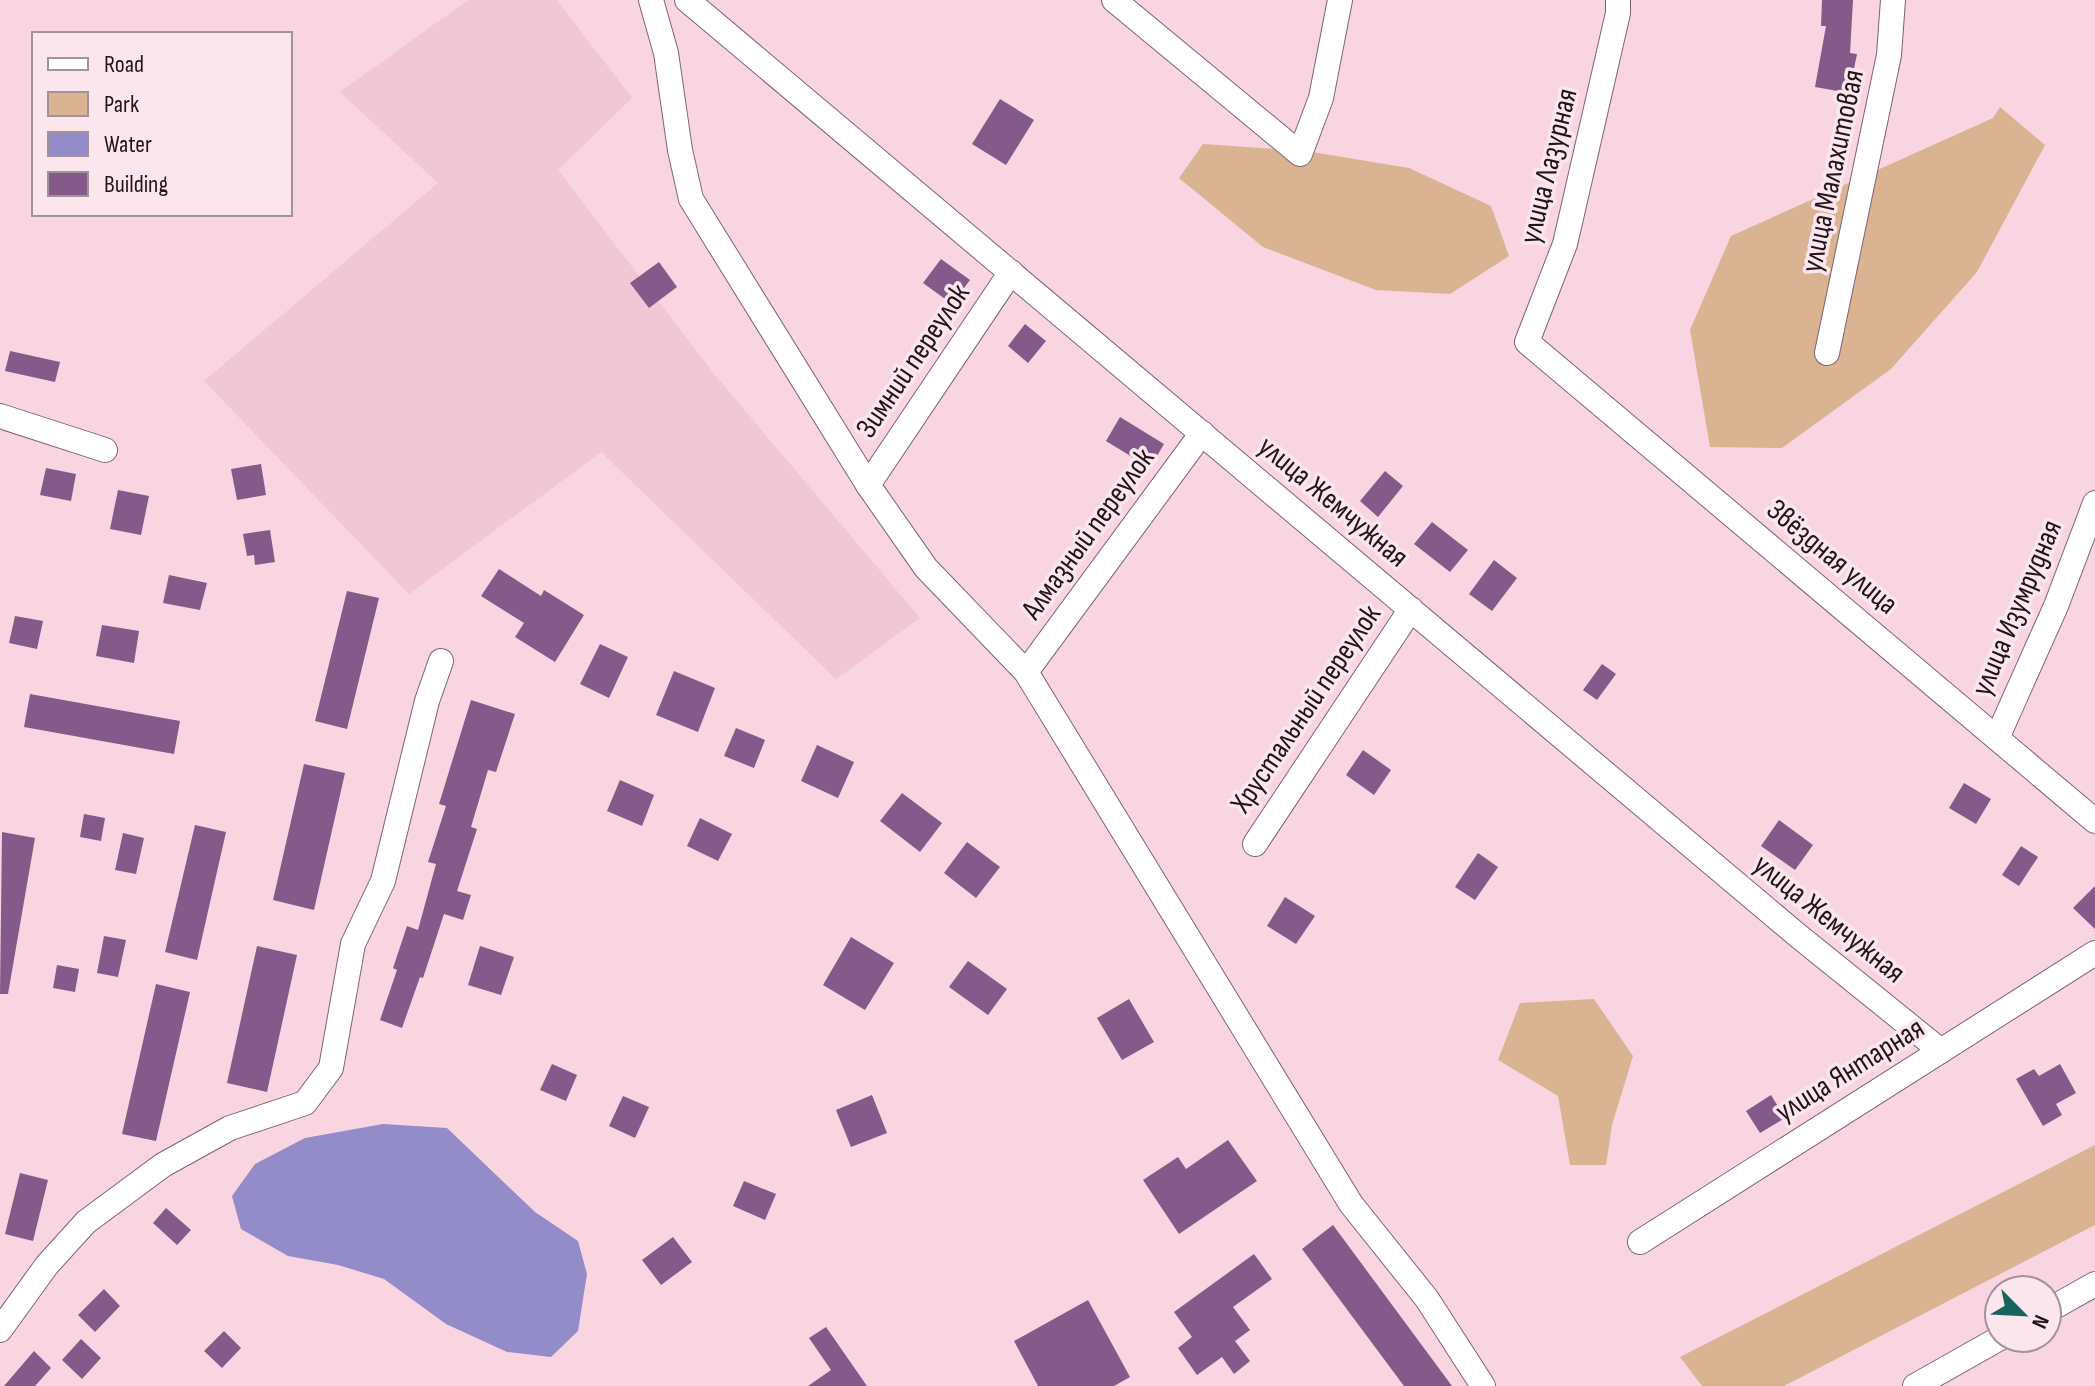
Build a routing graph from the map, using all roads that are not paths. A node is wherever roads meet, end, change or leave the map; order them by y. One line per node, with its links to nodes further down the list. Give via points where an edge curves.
1 (651, 0): 13 (street, via 666,53 691,199)
2 (687, 0): 7 (street, улица Жемчужная)
3 (1114, 0): 4 (street, via 1300,154 1321,98)
4 (1340, 0)
5 (1618, 0): 8 (street, улица Лазурная, via 1565,244)
6 (1893, 0): 9 (street, улица Малахитовая, via 1889,55)
7 (1011, 272): 11 (street, улица Жемчужная); 13 (street, Зимний переулок)
8 (1527, 342): 18 (street, Звёздная улица)
9 (1827, 353)
10 (0, 416): 12 (street)
11 (1202, 433): 15 (street, улица Жемчужная); 17 (street, Алмазный переулок)
12 (105, 450)
13 (868, 485): 17 (street, via 926,568)
14 (2095, 503): 18 (street, улица Изумрудная)
15 (1411, 609): 20 (street, Хрустальный переулок); 22 (street, улица Жемчужная)
16 (441, 661): 26 (street, via 383,881 353,944 331,1068 305,1103 230,1128 163,1165 86,1222)
17 (1026, 672): 28 (street, via 1351,1204 1427,1299)
18 (1997, 738): 19 (street, Звёздная улица)
19 (2095, 821)
20 (1255, 844)
21 (2095, 953): 22 (street, улица Янтарная)
22 (1941, 1051): 23 (street, улица Янтарная)
23 (1640, 1242)
24 (2095, 1284): 25 (street)
25 (2063, 1302)
26 (0, 1330)
27 (1983, 1348): 29 (street)
28 (1483, 1386)
29 (1915, 1386)

